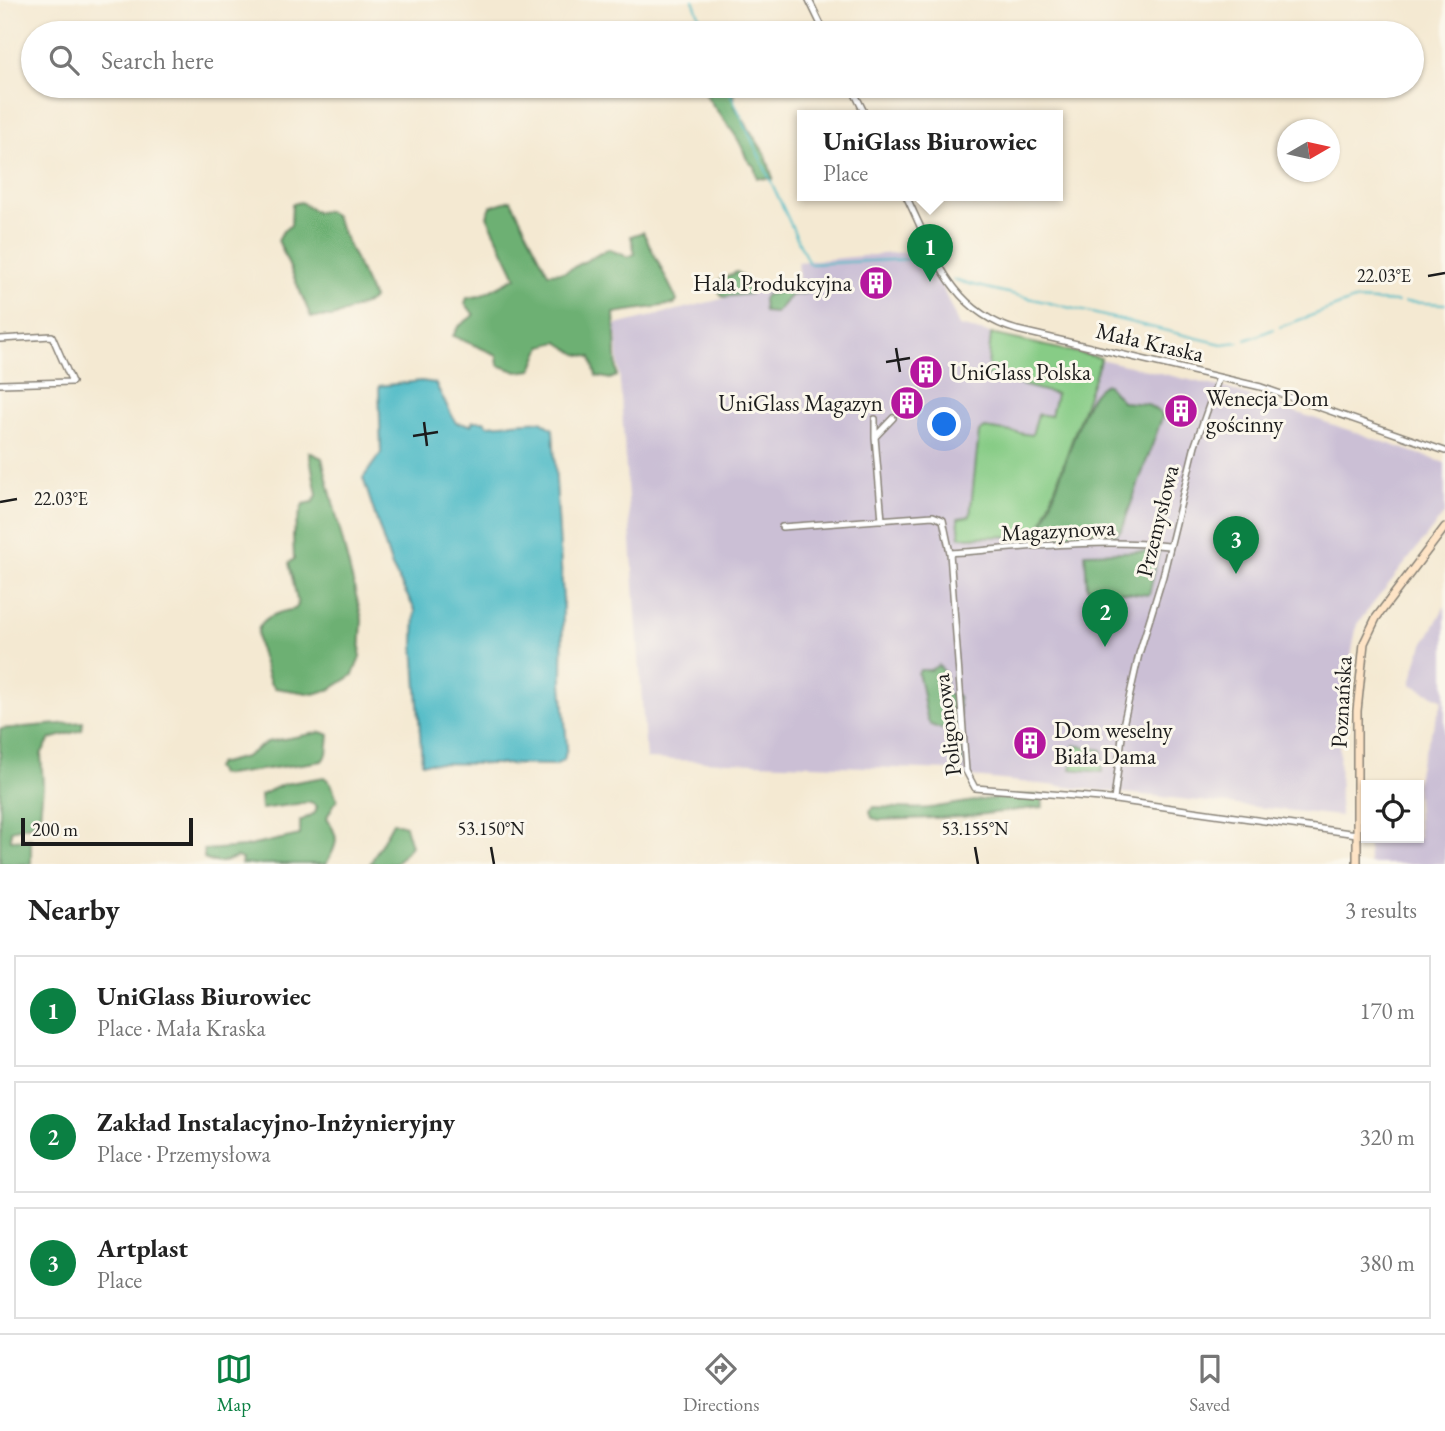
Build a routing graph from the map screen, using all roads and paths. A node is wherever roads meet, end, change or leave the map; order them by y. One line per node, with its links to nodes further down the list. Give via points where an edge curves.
1 (809, 0): 2 (street)
2 (819, 21)
3 (909, 201): 5 (street, Mała Kraska, via 954,289 966,304 990,320)
4 (0, 339): 6 (street, via 52,336 72,382)
5 (1219, 377): 10 (street, Mała Kraska, via 1261,387); 14 (street, Przemysłowa, via 1198,434)
6 (0, 384)
7 (893, 418): 9 (street)
8 (875, 419): 9 (street)
9 (875, 437): 11 (street)
10 (1445, 451)
11 (882, 520): 12 (street, Poligonowa); 15 (street, Poligonowa, via 938,517 947,525)
12 (782, 527)
13 (1445, 527): 17 (main road, Poznańska, via 1376,618 1364,643 1357,711)
14 (1168, 547): 15 (street, Magazynowa, via 1089,545); 16 (street, Przemysłowa, via 1127,704)
15 (950, 553): 16 (street, Poligonowa, via 968,780 975,788)
16 (1114, 800): 17 (street, Poligonowa)
17 (1357, 834): 18 (main road, Poznańska)
18 (1357, 864)

